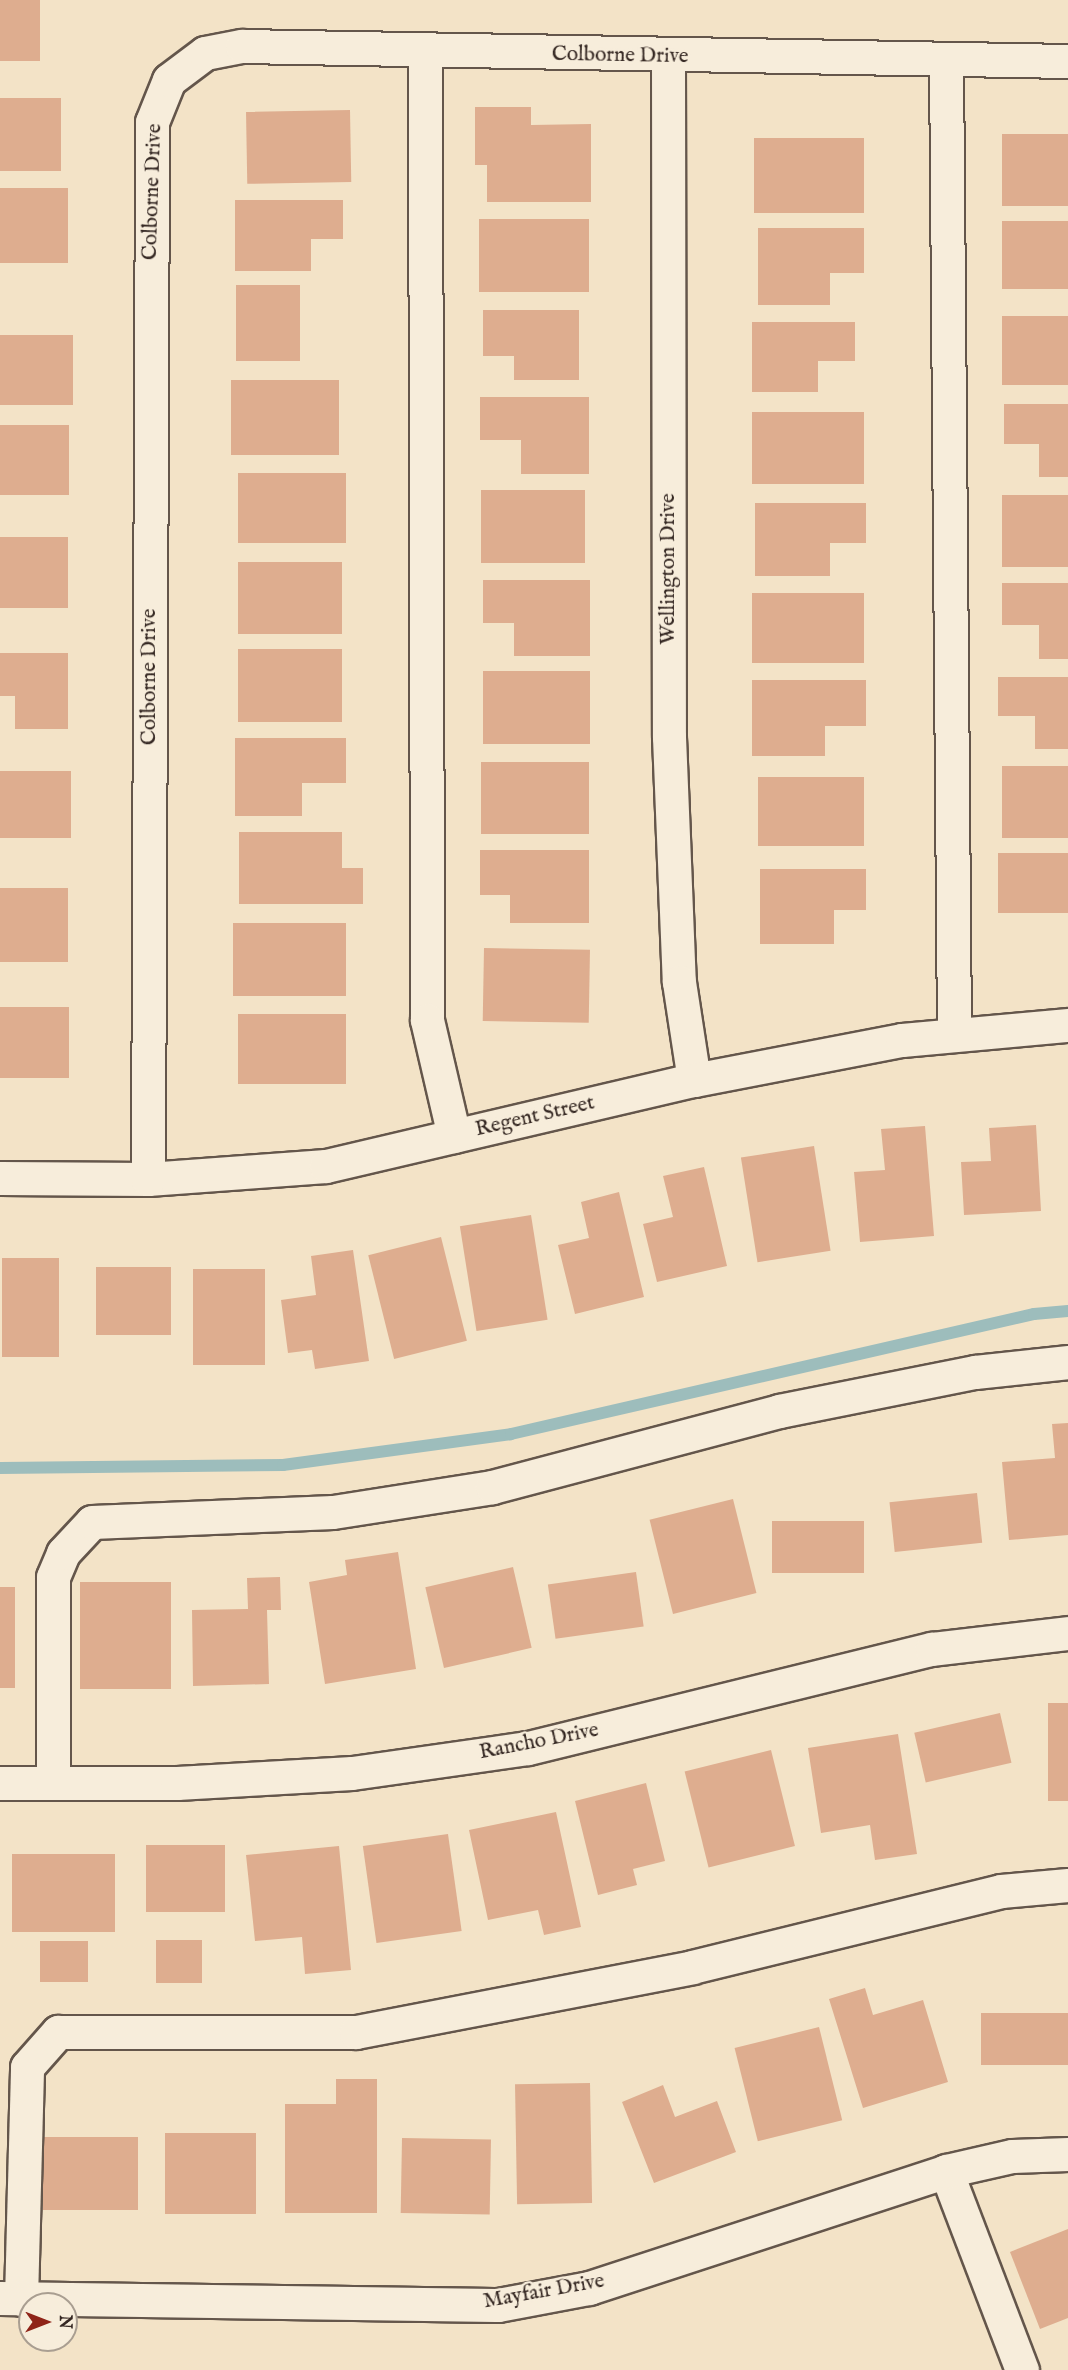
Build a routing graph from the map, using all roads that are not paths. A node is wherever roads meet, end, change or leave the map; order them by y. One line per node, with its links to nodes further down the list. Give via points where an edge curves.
1 (425, 51): 2 (street, Colborne Drive); 8 (street, via 427,1020); 10 (street, Colborne Drive, via 242,46 205,53 169,80 152,122)
2 (668, 57): 3 (street, Colborne Drive); 7 (street, Wellington Drive, via 669,737 679,982)
3 (946, 60): 4 (street, Colborne Drive); 6 (street)
4 (1068, 61)
5 (1068, 1024): 6 (street, Regent Street)
6 (954, 1035): 7 (street, Regent Street)
7 (694, 1080): 8 (street, Regent Street)
8 (454, 1136): 10 (street, Regent Street, via 326,1166)
9 (0, 1178): 10 (street, Regent Street)
10 (148, 1179)
11 (1068, 1362): 14 (street, via 975,1372 779,1411 492,1487 333,1512 92,1522 63,1553 53,1577)
12 (1068, 1633): 14 (street, Rancho Drive, via 932,1649 516,1750 352,1773 177,1784)
13 (0, 1783): 14 (street, Rancho Drive)
14 (53, 1783)
15 (1068, 1885): 18 (street, via 1001,1891 693,1967 356,2032 58,2032 27,2067)
16 (1068, 2154): 17 (street, Mayfair Drive, via 1012,2156)
17 (946, 2171): 18 (street, Mayfair Drive, via 588,2288 498,2305); 19 (street)
18 (10, 2299)
19 (1022, 2370)

